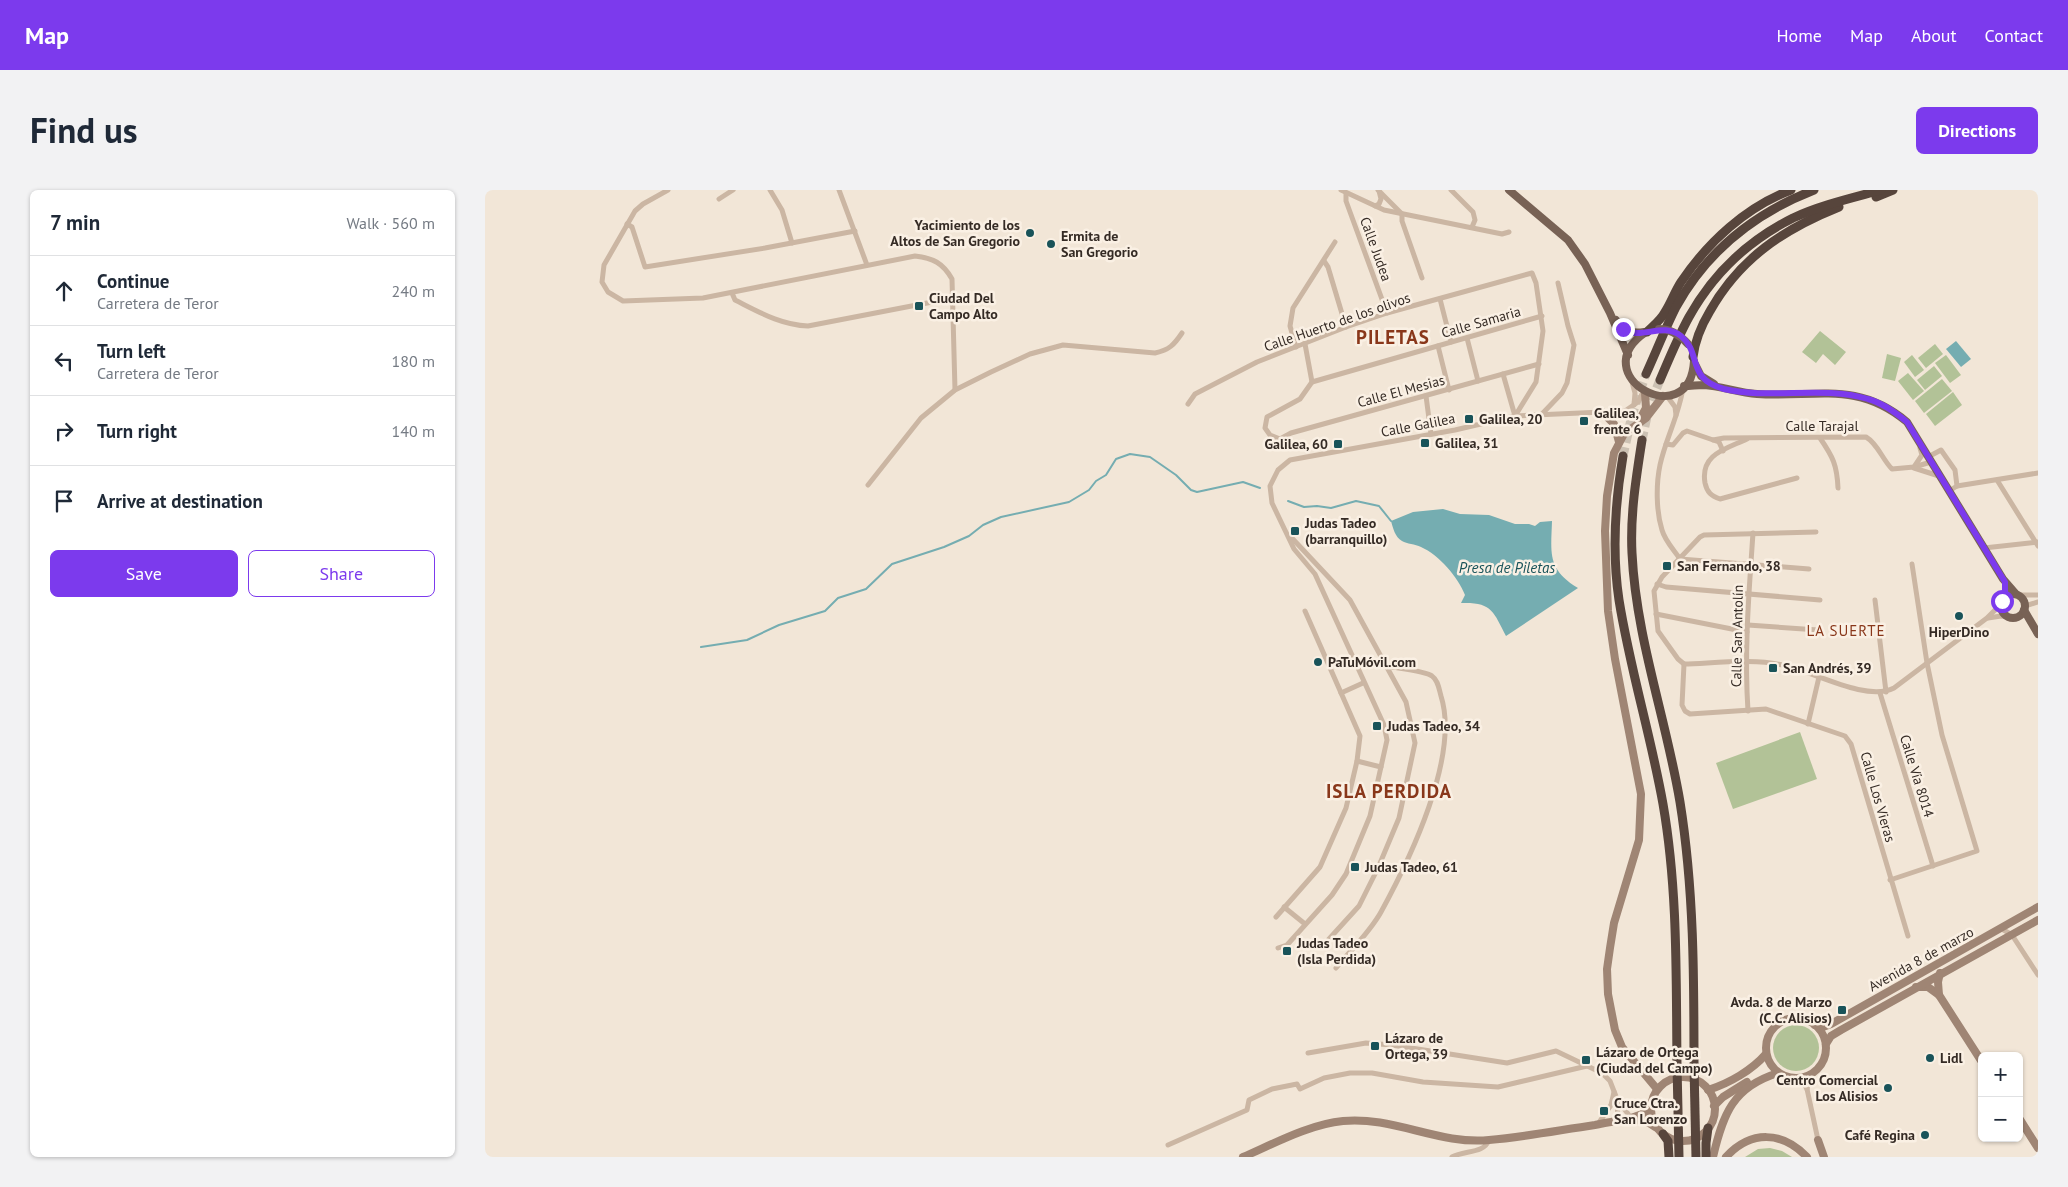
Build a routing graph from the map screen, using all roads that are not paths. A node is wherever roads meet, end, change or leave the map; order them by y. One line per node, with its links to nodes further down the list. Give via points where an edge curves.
1 (668, 190): 17 (street, via 643,204)
2 (733, 190): 14 (street)
3 (770, 190): 22 (street, via 783,210)
4 (839, 190): 19 (street)
5 (1341, 190): 13 (street)
6 (1379, 190): 15 (street, via 1381,199); 16 (street)
7 (1451, 190): 18 (street, via 1473,212)
8 (1509, 190): 31 (main road, via 1568,240)
9 (1791, 190): 34 (highway, via 1761,204 1716,239 1680,283 1661,319)
10 (1814, 190): 45 (highway, via 1786,202 1743,228 1703,266 1676,308)
11 (1881, 190): 46 (highway, via 1793,218 1734,258 1715,278 1693,311)
12 (1893, 190): 42 (highway, via 1820,215 1764,247 1741,266 1717,297 1696,339)
13 (1346, 193): 15 (street); 30 (street, Calle Judea, via 1346,201)
14 (719, 199)
15 (1374, 206): 16 (street)
16 (1402, 214): 18 (street); 25 (street)
17 (627, 224): 22 (street, via 631,227 645,267); 27 (street, via 605,265 602,282 608,292 623,301 703,298)
18 (1473, 227): 20 (street, via 1502,234)
19 (855, 231): 22 (street); 24 (street)
20 (1509, 232)
21 (1335, 242): 23 (street)
22 (792, 243)
23 (1324, 261): 33 (street); 40 (street, via 1293,308 1290,326)
24 (867, 265): 27 (street); 28 (street, via 915,256 928,258 947,270 952,279)
25 (1422, 278)
26 (1558, 283): 60 (street, via 1574,344 1567,383 1562,393)
27 (732, 293): 28 (street, via 735,300 793,326 808,326)
28 (953, 298): 52 (street)
29 (1440, 298): 30 (street, Calle Huerto de los olivos); 32 (street, Calle Huerto de los olivos, via 1532,273); 37 (street)
30 (1387, 313): 33 (street, Calle Huerto de los olivos)
31 (1610, 313): 34 (main road, via 1627,331); 41 (main road)
32 (1541, 316): 36 (street, Calle Samaria); 43 (street, via 1543,331)
33 (1345, 327): 38 (street, Calle Huerto de los olivos)
34 (1646, 332): 41 (main road, via 1634,342); 42 (main road, bridge, via 1659,329 1681,336 1688,344)
35 (1183, 333): 52 (street, via 1173,346 1155,353 1084,345 1047,348)
36 (1467, 338): 37 (street, Calle Samaria); 47 (street)
37 (1451, 342): 39 (street, Calle Samaria)
38 (1305, 344): 40 (street, Calle Huerto de los olivos); 48 (street)
39 (1438, 346): 48 (street, Calle Samaria); 53 (street)
40 (1296, 347): 57 (street, Calle Huerto de los olivos, via 1257,362 1195,394)
41 (1628, 355): 49 (main road, via 1628,373)
42 (1693, 359): 50 (main road, via 1693,370); 51 (main road, via 1701,376)
43 (1539, 364): 44 (street, Calle El Mesias); 61 (street, via 1536,382)
44 (1503, 374): 47 (street, Calle El Mesias); 61 (street)
45 (1646, 374)
46 (1659, 380)
47 (1478, 381): 53 (street, Calle El Mesias)
48 (1312, 382): 55 (street, Calle El Mesias, via 1300,399 1267,417 1265,428 1269,435 1280,439)
49 (1633, 382): 54 (main road); 58 (street)
50 (1684, 387): 51 (main road, via 1705,385); 56 (main road); 63 (street)
51 (1722, 388): 70 (main road, via 1757,394 1848,394 1870,399 1891,409 1907,422)
52 (955, 390): 81 (street, via 921,418)
53 (1449, 390): 55 (street, Calle El Mesias)
54 (1644, 392): 56 (main road); 58 (street); 62 (street, via 1646,408)
55 (1426, 396): 64 (street)
56 (1665, 396): 62 (street); 63 (street, via 1675,407)
57 (1188, 404)
58 (1634, 405): 59 (street, Calle Galilea, via 1625,411)
59 (1602, 412): 60 (street, Calle Galilea); 69 (street, via 1614,424)
60 (1540, 415): 61 (street, Calle Galilea)
61 (1515, 416): 64 (street, Calle Galilea)
62 (1638, 423): 69 (street)
63 (1675, 423): 71 (street)
64 (1431, 434): 87 (street, Calle Galilea, via 1290,460 1278,470 1270,486 1272,503)
65 (1750, 438): 66 (street, Calle Tarajal); 68 (street, Calle Tarajal); 72 (street)
66 (1820, 438): 75 (street, Calle Tarajal, via 1866,437 1891,469); 83 (street, via 1837,468)
67 (1642, 440): 172 (highway, bridge, via 1633,509 1632,552 1643,633 1687,849 1692,912)
68 (1713, 440): 71 (street, Calle Tarajal, via 1687,431 1673,445); 72 (street, Calle Tarajal, via 1721,444)
69 (1619, 442): 147 (street, via 1607,496 1605,571 1615,659 1639,780 1640,816 1639,840 1614,924 1607,968 1615,1030 1622,1047)
70 (1919, 442): 74 (main road); 75 (street, via 1922,455)
71 (1666, 444): 90 (street, via 1660,466 1659,512 1662,531)
72 (1723, 451): 79 (street, via 1705,465 1708,492 1720,500)
73 (1623, 456): 171 (highway, bridge, via 1617,508 1619,598 1663,804 1670,855)
74 (1930, 460): 75 (street, Calle Tarajal); 76 (street, via 1927,468); 78 (main road); 82 (street, via 1941,450 1955,470)
75 (1914, 467): 76 (street, Calle Tarajal)
76 (1920, 470): 78 (street, Calle Tarajal)
77 (2038, 474): 80 (street)
78 (1940, 476): 84 (main road)
79 (1797, 478)
80 (1997, 480): 82 (street); 88 (street)
81 (868, 485)
82 (1957, 486): 84 (street)
83 (1838, 488)
84 (1949, 491): 89 (main road)
85 (1753, 532): 86 (street); 90 (street, via 1704,535); 91 (street, Calle San Antolín)
86 (1816, 532)
87 (1288, 534): 115 (street, via 1350,600); 117 (street, Calle Galilea, via 1293,549 1315,574)
88 (2037, 543): 89 (street)
89 (1984, 548): 94 (main road)
90 (1680, 559): 91 (street); 95 (street)
91 (1751, 564): 93 (street); 96 (street, Calle San Antolín)
92 (1912, 564): 113 (street)
93 (1809, 569)
94 (2005, 582): 97 (main road); 101 (main road)
95 (1657, 584): 96 (street); 105 (street, via 1654,591)
96 (1748, 595): 99 (street); 108 (street, Calle San Antolín)
97 (2017, 595): 98 (street); 101 (main road); 103 (main road, via 2023,600)
98 (2038, 595)
99 (1820, 600)
100 (1875, 600): 119 (street, Calle Vía 8014)
101 (2003, 600): 106 (main road, via 2002,610); 107 (street)
102 (2038, 602): 103 (street)
103 (2024, 608): 106 (main road); 110 (main road)
104 (1305, 611): 118 (street)
105 (1656, 614): 111 (street); 114 (street, via 1658,630)
106 (2012, 617): 107 (street); 110 (main road)
107 (1987, 618): 113 (street)
108 (1748, 625): 109 (street); 111 (street, Calle San Antolín)
109 (1818, 630)
110 (2036, 631)
111 (1747, 632): 112 (street, Calle San Antolín)
112 (1746, 662): 114 (street); 116 (street, via 1787,666); 120 (street, Calle San Antolín)
113 (1927, 663): 119 (street); 124 (street, via 1942,735 1977,852)
114 (1684, 664): 120 (street, Calle Los Vieras, via 1682,705 1685,711 1690,714)
115 (1387, 666): 134 (street, via 1406,702 1411,721 1415,743 1409,772 1399,818 1378,868 1359,906); 136 (street, via 1431,675 1437,682 1443,702 1445,734 1438,778 1425,819 1380,913)
116 (1819, 677): 119 (street); 121 (street)
117 (1363, 683): 118 (street); 123 (street, Calle Galilea, via 1387,740)
118 (1341, 693): 122 (street, via 1360,736)
119 (1883, 693): 124 (street, Calle Vía 8014)
120 (1748, 711): 121 (street, Calle Los Vieras, via 1766,710)
121 (1808, 724): 125 (street, Calle Los Vieras, via 1845,736 1851,744)
122 (1357, 761): 123 (street); 126 (street, via 1346,808 1320,866)
123 (1381, 767): 130 (street, Calle Galilea, via 1370,816 1346,874)
124 (1933, 866): 125 (street)
125 (1890, 880): 133 (street, Calle Los Vieras)
126 (1284, 908): 128 (street); 130 (street)
127 (2038, 908): 131 (street, Avenida 8 de marzo)
128 (1276, 917)
129 (2038, 920): 132 (street, Avenida 8 de marzo)
130 (1305, 924): 135 (street, Calle Galilea, via 1287,945)
131 (2002, 929): 132 (street); 141 (street, Avenida 8 de marzo, via 1831,1024)
132 (2012, 935): 137 (street, Avenida 8 de marzo); 138 (street)
133 (1908, 936)
134 (1329, 939)
135 (1278, 948)
136 (1336, 968)
137 (1940, 973): 139 (street, Avenida 8 de marzo); 140 (street)
138 (2038, 975)
139 (1916, 986): 140 (street, via 1928,987); 142 (street, Avenida 8 de marzo, via 1831,1036)
140 (1939, 995): 145 (street)
141 (1815, 1025): 142 (street); 144 (street, via 1796,1018 1785,1020 1768,1038)
142 (1826, 1044): 149 (street, via 1823,1062)
143 (1307, 1053): 146 (street, via 1366,1043 1507,1063 1556,1051)
144 (1767, 1054): 148 (street); 154 (street, via 1721,1086)
145 (1978, 1056)
146 (1587, 1066): 155 (street, via 1602,1073); 166 (street, via 1498,1087 1423,1082 1372,1072 1350,1073 1324,1078 1300,1089 1297,1084 1272,1089 1249,1100 1247,1110)
147 (1642, 1070): 151 (street, via 1661,1079); 153 (street)
148 (1777, 1072): 150 (street); 158 (street, via 1755,1077 1723,1097); 174 (street, via 1757,1081 1733,1100 1725,1115)
149 (1810, 1075): 150 (street); 152 (street)
150 (1800, 1078): 152 (street)
151 (1671, 1079): 153 (street); 154 (street, via 1691,1078)
152 (1807, 1088): 165 (street)
153 (1657, 1089): 157 (street)
154 (1708, 1090): 158 (street)
155 (1614, 1092): 156 (street); 160 (street, via 1611,1105)
156 (1617, 1099): 159 (street); 159 (street)
157 (1651, 1105): 159 (street, via 1648,1112); 163 (street, via 1651,1113)
158 (1715, 1106): 162 (street)
159 (1624, 1120): 160 (street); 163 (street, via 1644,1121)
160 (1597, 1124): 164 (street)
161 (2023, 1124): 167 (street)
162 (1708, 1128): 163 (street, via 1692,1139 1677,1140); 173 (highway)
163 (1660, 1131): 170 (highway, via 1668,1141)
164 (1489, 1140): 168 (street, via 1465,1142 1381,1122 1343,1121 1321,1126); 169 (street, via 1482,1149)
165 (1819, 1140): 177 (street)
166 (1168, 1145)
167 (2038, 1148)
168 (1243, 1157)
169 (1452, 1157)
170 (1669, 1157)
171 (1679, 1157)
172 (1696, 1157)
173 (1706, 1157)
174 (1713, 1157)
175 (1726, 1157): 176 (street, via 1745,1141 1771,1137 1787,1142)
176 (1807, 1157)
177 (1824, 1157)

